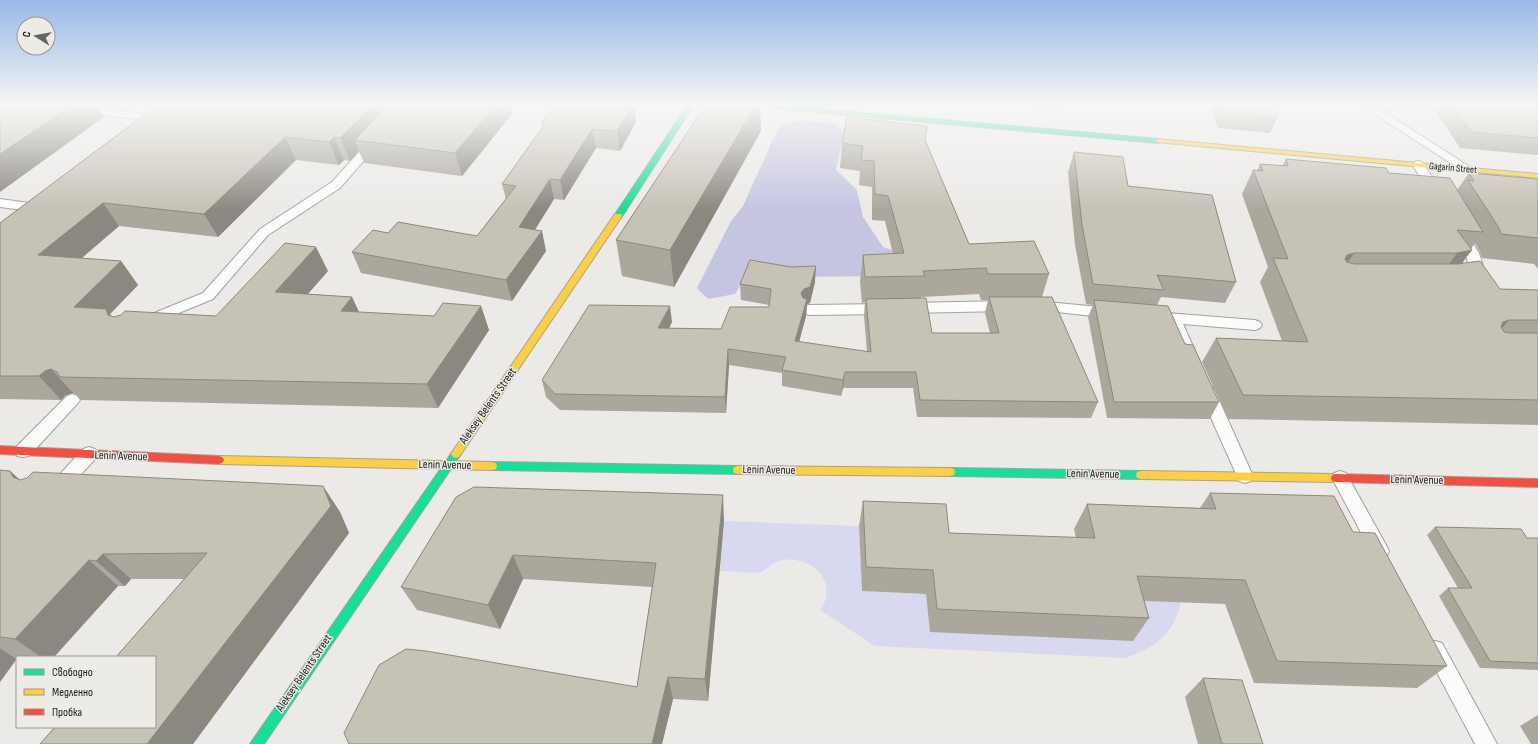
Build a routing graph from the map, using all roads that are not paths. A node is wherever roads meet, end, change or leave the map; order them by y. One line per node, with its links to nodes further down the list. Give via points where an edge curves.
1 (376, 141): 18 (lane, via 336,185 264,232 208,296 145,322)
2 (667, 141): 23 (main road, Aleksey Belents Street, via 596,250)
3 (1158, 141): 5 (main road, Gagarin Street)
4 (1422, 141): 6 (lane)
5 (1418, 164): 6 (main road, Gagarin Street); 9 (lane)
6 (1467, 169): 7 (main road, Gagarin Street)
7 (1538, 176)
8 (0, 203): 10 (lane)
9 (1441, 203)
10 (30, 206)
11 (1453, 222): 12 (lane, via 1472,253 1476,266 1470,274)
12 (1452, 282)
13 (809, 310): 14 (lane, via 1020,306)
14 (1126, 314)
15 (1142, 316): 16 (lane)
16 (1173, 318): 17 (lane); 24 (lane)
17 (1255, 325)
18 (137, 330)
19 (72, 400): 21 (lane)
20 (0, 450): 21 (main road, Lenin Avenue)
21 (23, 451): 22 (main road, Lenin Avenue)
22 (89, 454): 23 (main road, Lenin Avenue); 27 (lane)
23 (447, 465): 24 (main road, Lenin Avenue); 30 (main road, Aleksey Belents Street)
24 (1245, 476): 25 (main road, Lenin Avenue)
25 (1340, 478): 26 (main road, Lenin Avenue); 28 (lane)
26 (1538, 483)
27 (50, 498)
28 (1389, 567)
29 (1427, 635): 31 (lane)
30 (256, 744)
31 (1486, 744)

